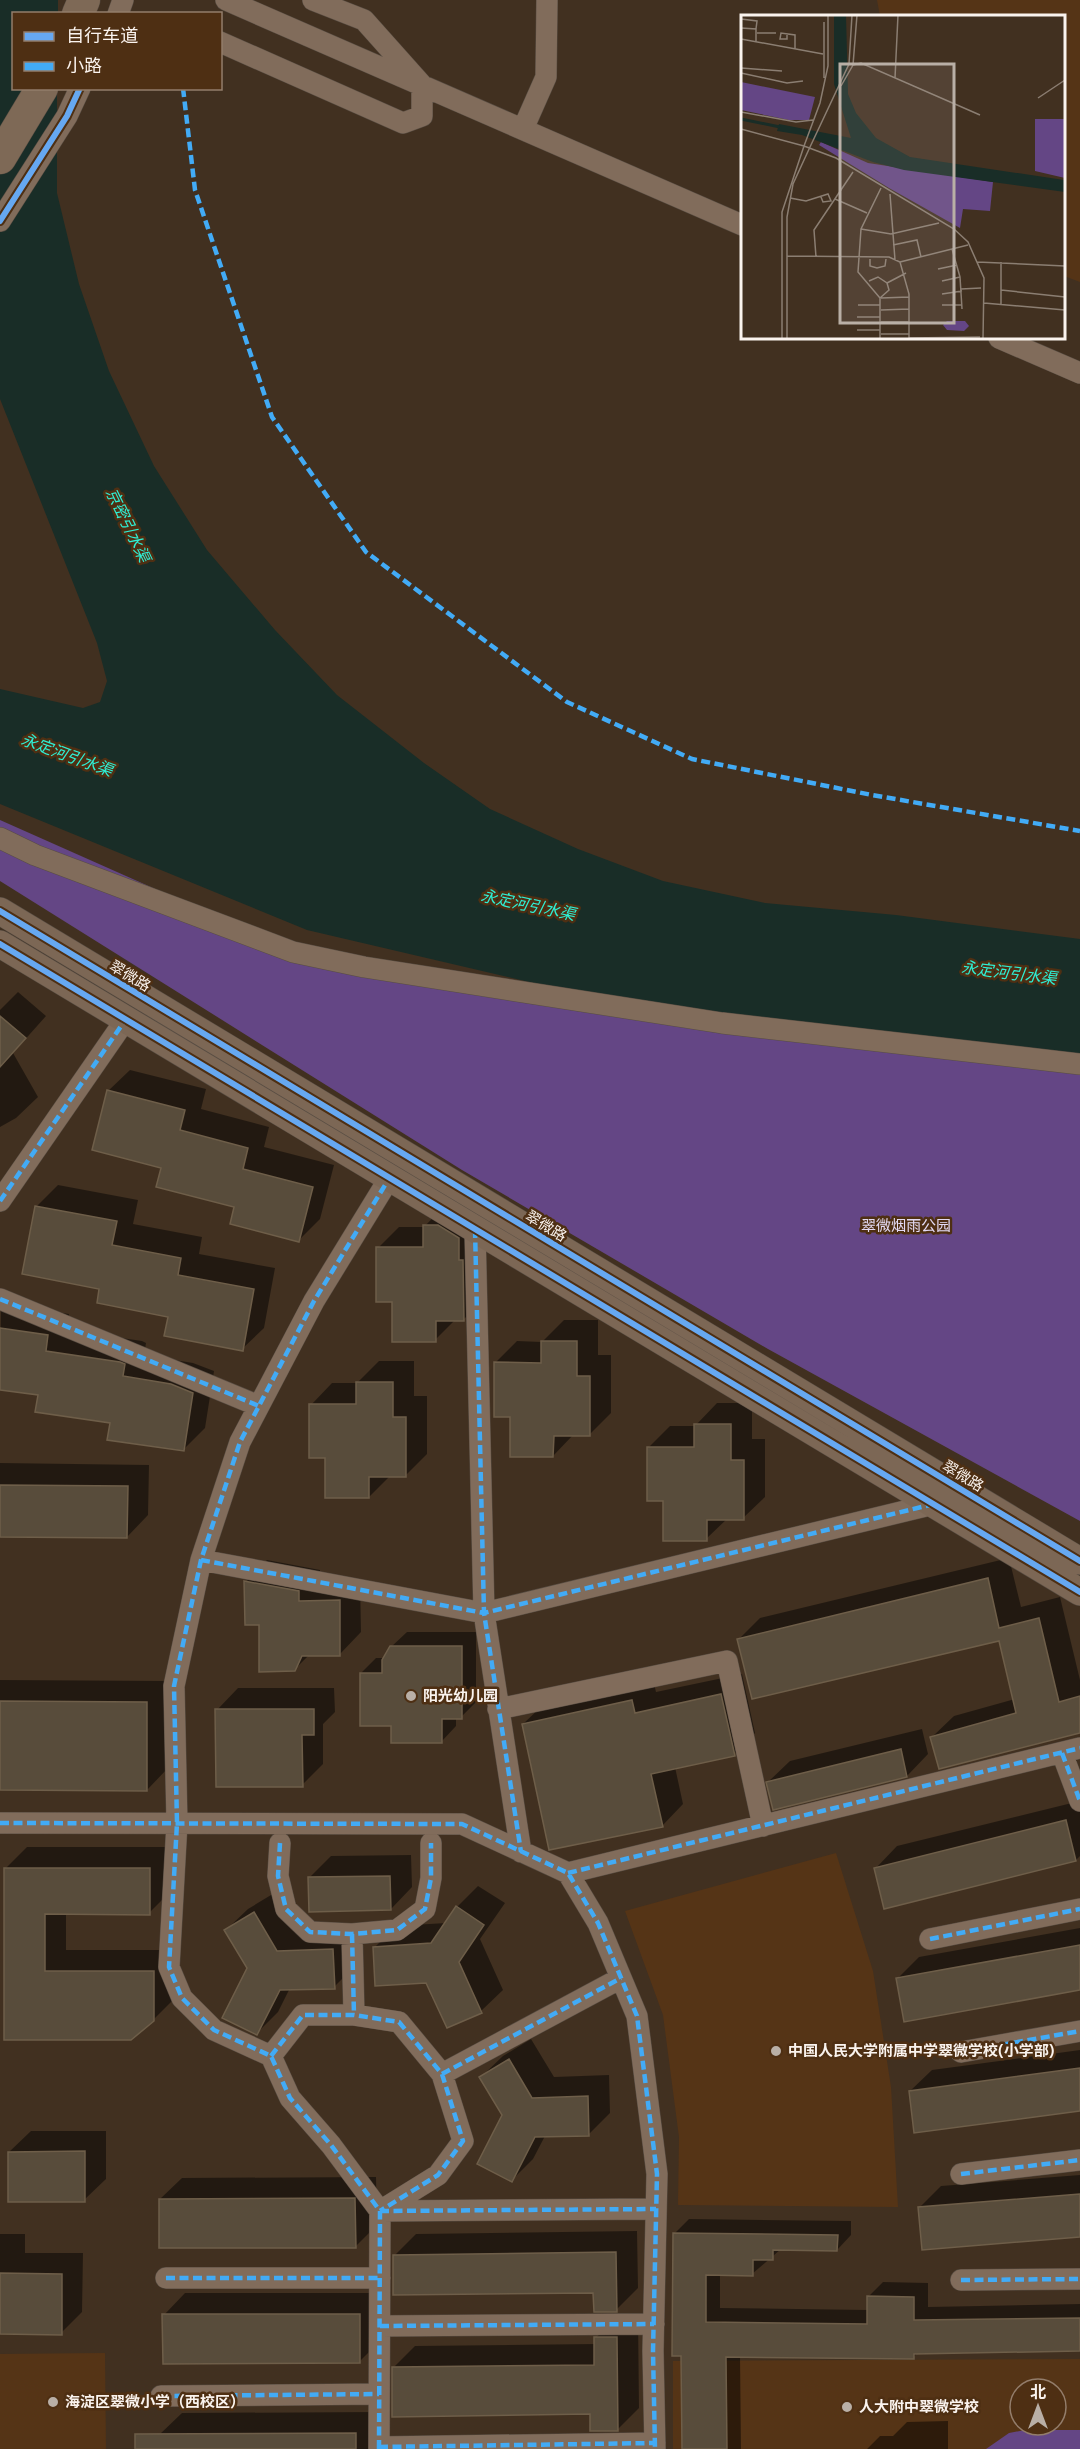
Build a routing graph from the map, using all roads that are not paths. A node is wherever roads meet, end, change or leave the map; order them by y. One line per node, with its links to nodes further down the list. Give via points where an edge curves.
1 (226, 0): 5 (street)
2 (313, 0): 5 (street, via 364,20)
3 (547, 0): 8 (street, via 546,77)
4 (222, 43): 5 (street, via 403,123 422,116)
5 (422, 86): 8 (street)
6 (41, 90): 9 (highway)
7 (79, 90): 10 (street, via 67,116)
8 (523, 129): 11 (street)
9 (0, 158)
10 (0, 221)
11 (741, 225)
12 (1001, 339): 13 (street)
13 (1080, 373)
14 (0, 838): 18 (street, via 35,855 293,952 364,967 722,1023)
15 (0, 911): 26 (main road, 翠微路)
16 (0, 944): 17 (main road)
17 (126, 1019): 19 (main road); 20 (street)
18 (1080, 1064)
19 (390, 1177): 21 (main road); 23 (street, via 314,1301)
20 (0, 1201)
21 (476, 1229): 24 (main road); 28 (street)
22 (0, 1299): 23 (street)
23 (259, 1406): 25 (street, via 240,1442)
24 (934, 1504): 27 (main road); 28 (street)
25 (201, 1560): 28 (street); 33 (street, via 174,1686)
26 (1080, 1561)
27 (1080, 1592)
28 (484, 1613): 29 (street)
29 (498, 1709): 34 (street, via 728,1661); 37 (street)
30 (1071, 1751): 31 (street); 34 (street)
31 (1080, 1801)
32 (0, 1823): 33 (street)
33 (177, 1823): 37 (street, via 462,1824); 46 (street, via 169,1967 177,1988 214,2030)
34 (763, 1826): 38 (street)
35 (280, 1843): 40 (street, via 278,1876 286,1910 310,1932)
36 (431, 1843): 40 (street, via 431,1878 425,1910 397,1930)
37 (521, 1851): 38 (street)
38 (568, 1873): 42 (street, via 598,1923)
39 (1080, 1909): 41 (street)
40 (352, 1934): 43 (street)
41 (930, 1939)
42 (621, 1978): 47 (street); 50 (street, via 638,2016 657,2174)
43 (354, 2015): 46 (street, via 303,2015); 47 (street, via 399,2022)
44 (1080, 2031): 45 (street)
45 (961, 2052)
46 (271, 2056): 51 (street, via 290,2098)
47 (442, 2074): 51 (street, via 463,2141 438,2175)
48 (1080, 2160): 49 (street)
49 (961, 2174)
50 (656, 2209): 51 (street); 56 (street)
51 (380, 2211): 53 (street)
52 (166, 2278): 53 (street)
53 (380, 2278): 57 (street)
54 (1080, 2279): 55 (street)
55 (961, 2280)
56 (654, 2324): 57 (street); 60 (street)
57 (380, 2326): 58 (street)
58 (380, 2394): 59 (street); 61 (street)
59 (161, 2396)
60 (655, 2446): 61 (street)
61 (379, 2448)

